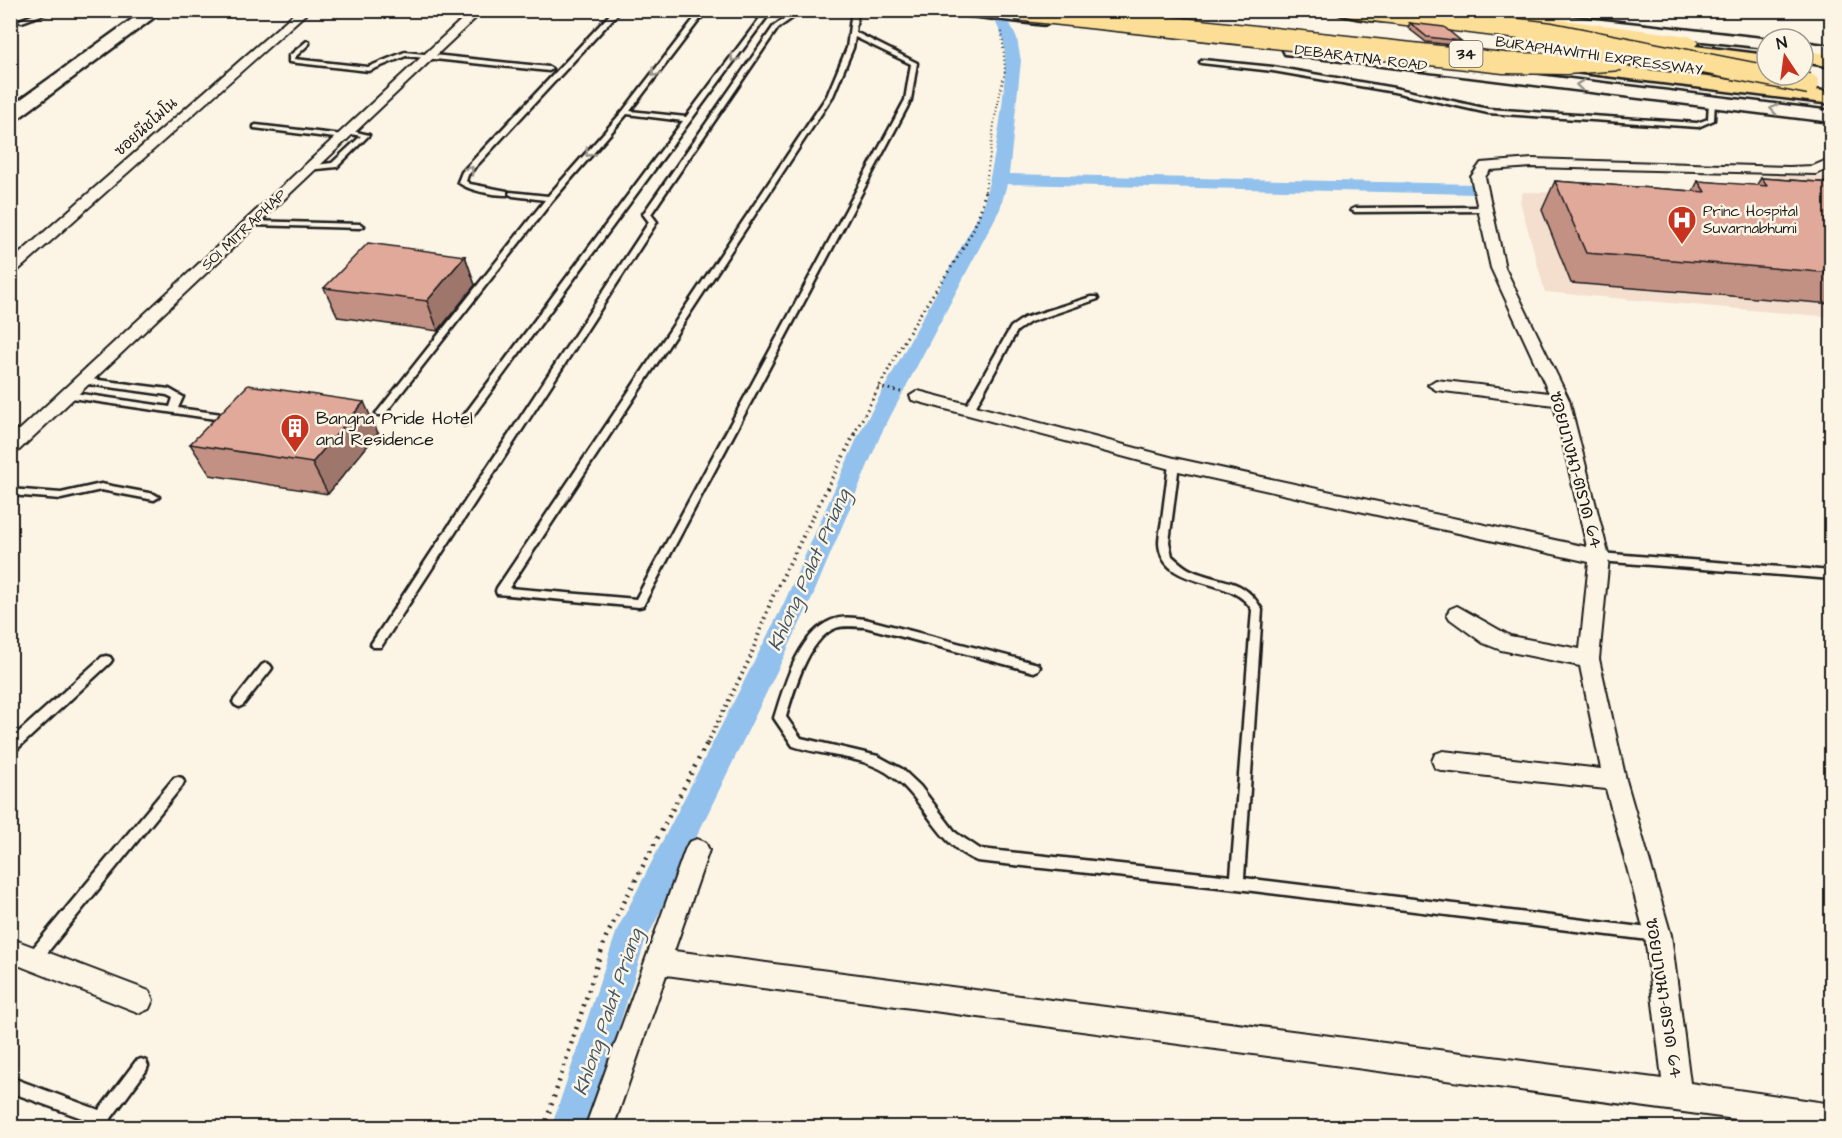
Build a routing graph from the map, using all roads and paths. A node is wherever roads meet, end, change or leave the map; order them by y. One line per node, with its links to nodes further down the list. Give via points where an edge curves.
1 (35, 10): 20 (lane)
2 (52, 10): 20 (lane)
3 (156, 10): 46 (main road)
4 (305, 10): 60 (street, ซอยนีชโมโน)
5 (478, 10): 32 (street, SOI MITRAPHAP)
6 (618, 10): 53 (lane, one-way to 6, via 462,182 465,174)
7 (704, 10): 45 (lane, one-way to 45)
8 (769, 10): 48 (lane, one-way to 48)
9 (801, 10): 83 (lane, via 776,27 647,214 653,222)
10 (855, 10): 26 (lane)
11 (961, 10): 17 (main road, DEBARATNA ROAD / 34)
12 (1101, 10): 24 (highway, DEBARATNA ROAD / 34)
13 (1342, 10): 34 (highway, 34)
14 (1366, 10): 31 (highway, bridge)
15 (1435, 10): 29 (highway, BURAPHAWITHI EXPRESSWAY)
16 (1466, 11): 18 (main road)
17 (1022, 14): 19 (main road, DEBARATNA ROAD / 34); 33 (highway, bridge, via 1504,63)
18 (1554, 16): 27 (main road)
19 (1083, 18): 21 (highway); 24 (highway); 44 (main road, DEBARATNA ROAD / 34, one-way to 19)
20 (20, 21): 22 (lane)
21 (1295, 22)
22 (10, 24)
23 (1328, 24): 33 (highway, BURAPHAWITHI EXPRESSWAY, bridge, via 1483,39)
24 (1227, 26): 43 (highway, DEBARATNA ROAD / 34)
25 (999, 27): 64 (path, via 1004,41 1005,70 982,210)
26 (852, 33): 26 (lane, via 850,48 830,96 501,591 639,603 908,100 914,63)
27 (1755, 42)
28 (307, 43): 32 (lane, via 291,61 369,69 405,54)
29 (1755, 50)
30 (1832, 51): 35 (main road)
31 (1755, 55)
32 (430, 56): 41 (lane); 50 (street, SOI MITRAPHAP)
33 (1621, 60): 36 (highway, BURAPHAWITHI EXPRESSWAY, bridge)
34 (1755, 60)
35 (1815, 60)
36 (1755, 61)
37 (1203, 62): 44 (lane, via 1273,69 1510,113 1698,125 1711,120)
38 (1815, 62): 40 (highway)
39 (1815, 64): 42 (highway)
40 (1832, 68)
41 (549, 69)
42 (1832, 88)
43 (1832, 98)
44 (1712, 101): 47 (main road, DEBARATNA ROAD / 34, one-way to 44)
45 (625, 112): 48 (lane); 55 (lane, one-way to 55)
46 (10, 116)
47 (1832, 117)
48 (688, 119): 73 (lane)
49 (256, 127): 50 (lane)
50 (345, 135): 52 (street, SOI MITRAPHAP); 52 (lane, via 366,135 334,165)
51 (1832, 162): 56 (street, ซอยบางนา-ตราด 64, via 1816,170 1789,171 1499,164 1486,166 1478,177)
52 (310, 168): 58 (street, SOI MITRAPHAP)
53 (504, 193)
54 (513, 194): 55 (lane)
55 (550, 198): 71 (lane)
56 (1483, 209): 57 (lane); 68 (street, ซอยบางนา-ตราด 64, via 1498,268)
57 (1355, 210)
58 (252, 223): 59 (lane); 62 (street, SOI MITRAPHAP)
59 (360, 226)
60 (10, 270)
61 (1094, 299): 69 (lane, via 1027,320 1014,329)
62 (83, 381): 66 (street, SOI MITRAPHAP); 70 (lane, via 169,392 178,397)
63 (1436, 385): 68 (street)
64 (878, 387): 65 (path); 104 (path, via 772,598 727,706 606,937)
65 (891, 390)
66 (68, 395): 70 (lane); 75 (street, SOI MITRAPHAP)
67 (918, 396): 69 (street)
68 (1561, 400): 80 (street, ซอยบางนา-ตราด 64)
69 (970, 408): 77 (street)
70 (173, 410): 72 (lane)
71 (381, 413)
72 (235, 419)
73 (464, 423)
74 (10, 432): 75 (lane)
75 (27, 434): 76 (street, SOI MITRAPHAP)
76 (10, 449)
77 (1174, 464): 80 (street); 94 (lane, via 1164,542 1167,558 1189,574 1243,591 1257,610)
78 (10, 492): 79 (lane, via 61,496 101,487)
79 (154, 497)
80 (1599, 557): 81 (lane); 84 (street, ซอยบางนา-ตราด 64)
81 (1832, 575)
82 (1457, 614): 84 (street, via 1490,637 1508,644)
83 (377, 644)
84 (1589, 659): 91 (street, ซอยบางนา-ตราด 64)
85 (106, 660): 89 (lane)
86 (1034, 667): 94 (lane, via 865,623 836,623 816,634 780,718 797,742 878,761 898,773 952,837 977,855)
87 (266, 668): 88 (lane)
88 (239, 702)
89 (10, 748)
90 (1443, 761): 91 (street)
91 (1615, 780): 95 (street, ซอยบางนา-ตราด 64)
92 (178, 782): 96 (lane)
93 (697, 850): 97 (street)
94 (1237, 883): 95 (lane)
95 (1658, 935): 101 (street, ซอยบางนา-ตราด 64)
96 (22, 954): 98 (street)
97 (658, 961): 101 (street); 105 (street)
98 (140, 1000)
99 (141, 1066): 103 (lane)
100 (10, 1084): 103 (lane)
101 (1678, 1095): 102 (street)
102 (1832, 1118)
103 (98, 1123)
104 (544, 1128)
105 (599, 1128)

